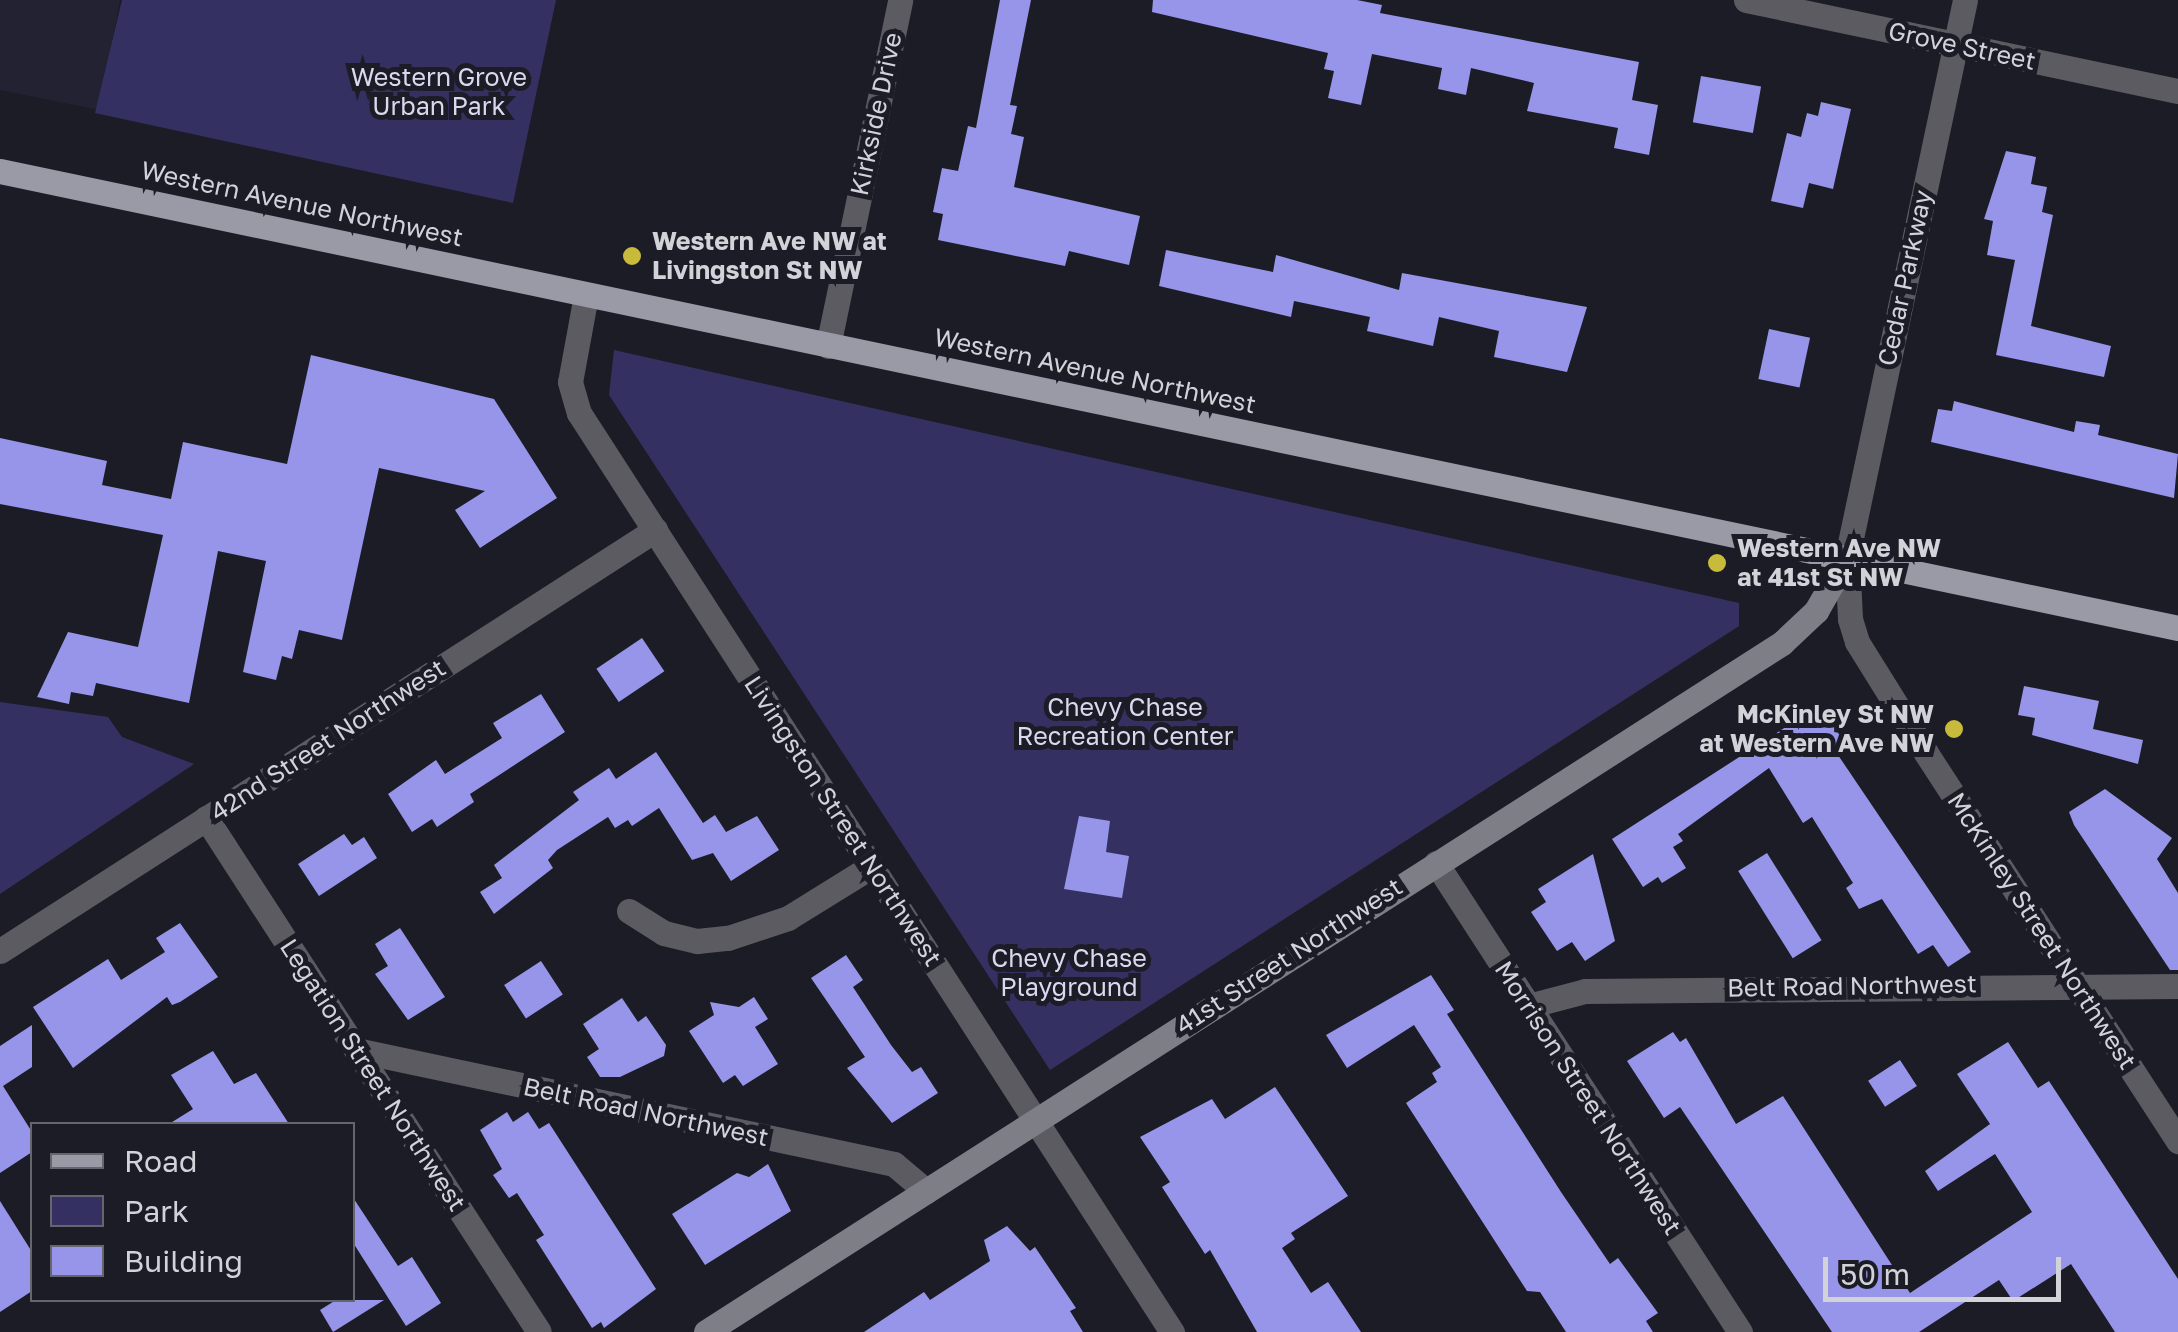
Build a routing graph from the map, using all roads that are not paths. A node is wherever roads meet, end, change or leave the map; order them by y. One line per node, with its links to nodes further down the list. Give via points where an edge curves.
1 (900, 0): 8 (street, Kirkside Drive)
2 (1746, 0): 4 (street, Grove Street)
3 (1965, 0): 4 (street, Cedar Parkway)
4 (1956, 44): 5 (street, Grove Street); 10 (street, Cedar Parkway)
5 (2178, 91)
6 (0, 171): 7 (main road, Western Avenue Northwest)
7 (586, 295): 8 (main road, Western Avenue Northwest); 9 (street, Livingston Street Northwest, via 572,399)
8 (828, 346): 10 (main road, Western Avenue Northwest)
9 (655, 530): 12 (street, 42nd Street Northwest); 14 (street, Livingston Street Northwest)
10 (1848, 557): 11 (main road, Western Avenue Northwest); 13 (main road, 41st Street Northwest, via 1816,611 1790,637); 17 (street, McKinley Street Northwest, via 1857,642)
11 (2178, 628)
12 (206, 818): 16 (street, 42nd Street Northwest); 20 (street, Legation Street Northwest)
13 (1436, 863): 19 (street, Morrison Street Northwest); 21 (main road, 41st Street Northwest)
14 (872, 866): 15 (street, via 788,918 728,938 697,941 664,933); 21 (street, Livingston Street Northwest)
15 (628, 911)
16 (0, 951)
17 (2077, 985): 18 (street, Belt Road Northwest); 19 (street, Belt Road Northwest, via 1586,991); 22 (street, McKinley Street Northwest)
18 (2178, 986)
19 (1528, 1006): 27 (street, Morrison Street Northwest)
20 (356, 1050): 23 (street, Belt Road Northwest, via 894,1164); 24 (street, Legation Street Northwest)
21 (1036, 1120): 23 (main road, 41st Street Northwest); 26 (street, Livingston Street Northwest)
22 (2178, 1141)
23 (926, 1191): 25 (main road, 41st Street Northwest)
24 (539, 1332)
25 (706, 1332)
26 (1172, 1332)
27 (1740, 1332)

